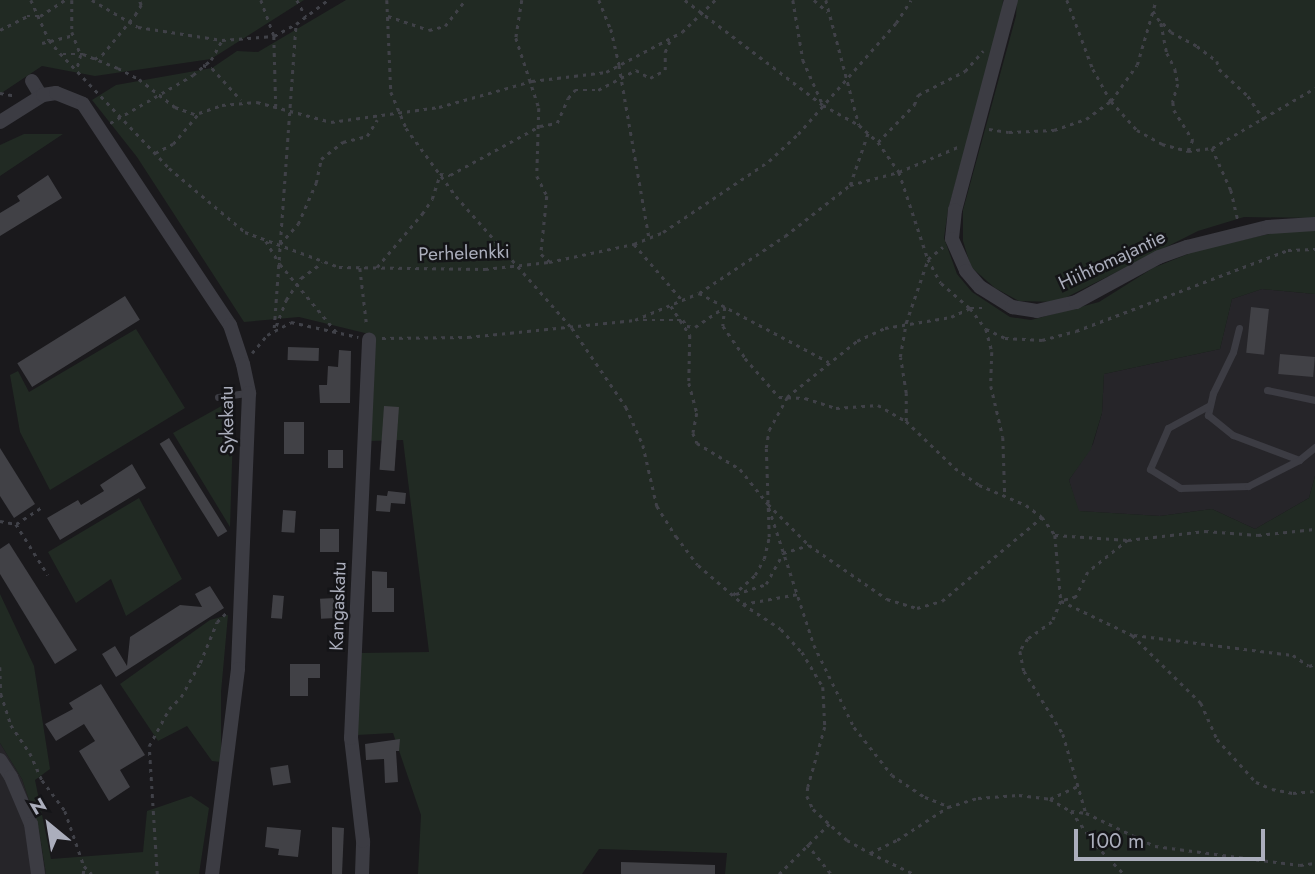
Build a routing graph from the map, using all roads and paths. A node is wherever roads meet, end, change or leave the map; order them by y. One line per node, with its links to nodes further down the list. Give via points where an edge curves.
1 (31, 0): 25 (path, Perhelenkki)
2 (65, 0): 25 (path)
3 (72, 0): 33 (path)
4 (92, 0): 29 (path)
5 (139, 0): 29 (path, via 141,5)
6 (261, 0): 34 (path)
7 (297, 0): 28 (path)
8 (328, 0): 28 (path)
9 (387, 0): 26 (path)
10 (465, 0): 26 (path, via 445,26 429,30)
11 (522, 0): 49 (path, via 516,38)
12 (599, 0): 44 (path)
13 (685, 0): 24 (path)
14 (715, 0): 24 (path)
15 (793, 0): 55 (path, via 803,60)
16 (814, 0): 23 (path)
17 (827, 0): 23 (path)
18 (911, 0): 47 (path, Perhelenkki)
19 (1011, 0): 66 (street)
20 (1067, 0): 54 (path)
21 (1156, 0): 22 (path)
22 (1153, 11): 27 (path); 54 (path, via 1137,65)
23 (828, 12): 47 (path)
24 (702, 15): 37 (path); 55 (path)
25 (40, 16): 31 (path, via 27,16); 35 (path, Perhelenkki)
26 (388, 16): 58 (path, via 391,92)
27 (1157, 16): 62 (path, via 1171,32 1217,61); 71 (path, via 1178,84 1174,110 1193,140)
28 (306, 17): 30 (path)
29 (127, 22): 36 (path); 42 (path)
30 (296, 24): 34 (path); 57 (path)
31 (0, 30): 32 (path)
32 (5, 34)
33 (72, 35): 35 (path); 41 (path)
34 (274, 36): 36 (path); 56 (path)
35 (49, 40): 38 (path); 40 (path, Perhelenkki)
36 (222, 40): 43 (path)
37 (670, 40): 44 (path); 46 (path, via 665,70 650,78 636,70)
38 (42, 43)
39 (984, 50): 68 (path, via 965,71 918,95 914,106)
40 (60, 53): 41 (path); 45 (path, Perhelenkki)
41 (81, 55): 42 (path); 45 (path)
42 (94, 59): 51 (path, via 139,79)
43 (204, 65): 51 (path); 53 (path)
44 (619, 65): 46 (path); 49 (path, via 587,76)
45 (77, 69): 60 (path, Perhelenkki)
46 (621, 79): 65 (path, via 598,90 575,90 557,123); 78 (path)
47 (845, 80): 55 (path, Perhelenkki); 64 (path)
48 (32, 81): 52 (street)
49 (532, 81): 58 (path, via 439,107); 65 (path)
50 (1315, 88): 62 (path)
51 (158, 94): 59 (path, via 174,107); 60 (path)
52 (41, 96): 63 (street); 108 (street, Sykekatu, via 68,96 92,115 230,325)
53 (243, 102): 56 (path); 59 (path)
54 (1111, 102): 66 (path, via 1086,119 1054,130 1009,132); 71 (path, via 1137,130)
55 (823, 105): 64 (path); 78 (path, Perhelenkki, via 769,161)
56 (276, 106): 57 (path)
57 (290, 111): 61 (path, via 331,122); 81 (path)
58 (398, 112): 61 (path); 74 (path)
59 (197, 115): 72 (path, via 173,144)
60 (121, 117): 72 (path, Perhelenkki)
61 (378, 118): 81 (path, via 368,136 343,142 321,159 298,224)
62 (1264, 120): 70 (path)
63 (0, 121)
64 (859, 125): 67 (path)
65 (540, 126): 74 (path, via 450,175); 85 (path, via 537,176 547,196 541,254)
66 (975, 127): 69 (street)
67 (869, 133): 68 (path); 75 (path)
68 (878, 142): 73 (path)
69 (971, 145): 73 (path, via 953,147); 79 (street)
70 (1212, 148): 71 (path); 77 (path, via 1231,190)
71 (1188, 151)
72 (155, 153): 80 (path, Perhelenkki, via 245,232)
73 (899, 172): 75 (path); 84 (path)
74 (440, 174): 88 (path); 90 (path, via 427,206)
75 (850, 185): 92 (path, via 785,236)
76 (1315, 224): 77 (street, Hiihtomajantie)
77 (1240, 234): 96 (street, Hiihtomajantie, via 1158,257 1076,302 1037,311)
78 (649, 237): 82 (path, Perhelenkki)
79 (952, 239): 84 (path); 96 (street, Hiihtomajantie, via 966,271 980,287)
80 (264, 240): 81 (path, Perhelenkki); 86 (path)
81 (280, 244): 86 (path); 87 (path, Perhelenkki)
82 (634, 244): 85 (path, Perhelenkki); 93 (path)
83 (1315, 249): 104 (path, via 1288,250 1042,340 1005,338)
84 (928, 259): 97 (path, via 941,283); 100 (path)
85 (549, 261): 88 (path, Perhelenkki)
86 (279, 262): 91 (path); 103 (path)
87 (322, 263): 89 (path, Perhelenkki); 91 (path)
88 (516, 265): 90 (path, Perhelenkki); 101 (path)
89 (360, 268): 90 (path, Perhelenkki); 106 (path)
90 (376, 268)
91 (298, 285): 103 (path); 105 (path)
92 (699, 293): 93 (path); 95 (path)
93 (682, 300): 94 (path)
94 (671, 306): 98 (path); 99 (path)
95 (725, 307): 99 (path, via 695,327); 107 (path); 112 (path, via 723,326 745,358 779,397)
96 (1013, 307): 97 (path)
97 (970, 308): 100 (path, via 951,317); 104 (path)
98 (635, 320): 99 (path); 101 (path)
99 (681, 321): 119 (path, via 690,335 690,383 697,413 692,433 697,443 740,469)
100 (906, 323): 107 (path, via 857,341); 115 (path, via 900,357)
101 (572, 328): 106 (path); 131 (path, via 626,407 643,445 657,506 698,565)
102 (1239, 328): 114 (lane)
103 (274, 329): 105 (path, via 291,322); 108 (path)
104 (986, 329): 118 (path, via 992,352 991,386 1003,436)
105 (339, 335): 106 (path)
106 (369, 339): 155 (street, Kangaskatu, via 351,738 363,841)
107 (829, 362): 112 (path)
108 (243, 364): 110 (street, Sykekatu)
109 (1267, 390): 113 (lane)
110 (249, 393): 111 (lane); 154 (street, Sykekatu, via 238,669)
111 (218, 397)
112 (787, 397): 115 (path, via 836,408 878,405); 119 (path, via 769,430)
113 (1315, 400)
114 (1210, 405): 117 (lane, via 1208,415 1233,435); 117 (lane, via 1168,428 1150,469 1180,488 1248,486)
115 (906, 421): 118 (path, via 955,468)
116 (1315, 447): 117 (lane)
117 (1299, 460)
118 (1005, 496): 121 (path)
119 (768, 505): 127 (path); 128 (path); 131 (path, via 764,559 755,575)
120 (42, 507): 123 (path)
121 (1042, 517): 125 (path); 127 (path, via 942,600 917,608 887,599)
122 (0, 521): 123 (path)
123 (16, 524): 129 (path)
124 (1315, 529): 126 (path, via 1258,535 1205,531)
125 (1055, 535): 126 (path); 132 (path)
126 (1128, 540): 132 (path, via 1088,572 1076,597)
127 (809, 545): 128 (path)
128 (783, 554): 130 (path); 131 (path, via 766,584)
129 (48, 575)
130 (798, 594): 133 (path); 142 (path, via 814,645 854,727 891,775)
131 (733, 595): 133 (path)
132 (1061, 601): 135 (path); 139 (path, via 1052,622 1028,639 1020,651 1024,671 1063,734)
133 (743, 604): 145 (path, via 781,629 802,652 823,687 825,727 807,796)
134 (233, 606): 153 (path, via 217,622 200,663 149,746)
135 (1132, 635): 136 (path, via 1293,655 1309,666); 140 (path, via 1201,703 1217,739 1256,782 1293,793)
136 (1315, 664)
137 (0, 667): 149 (path, via 1,694 11,725 65,811)
138 (0, 760): 150 (street, via 32,824)
139 (1078, 786): 141 (path); 144 (path)
140 (1315, 791)
141 (1050, 799): 142 (path, via 1019,795 978,798); 143 (path)
142 (948, 807): 147 (path)
143 (1071, 811): 144 (path); 159 (path)
144 (1086, 813): 148 (path, via 1155,846 1300,865)
145 (829, 824): 146 (path); 147 (path)
146 (807, 844): 156 (path); 157 (path)
147 (870, 853): 158 (path)
148 (1315, 863)
149 (84, 866): 151 (path); 152 (path)
150 (38, 874)
151 (83, 874)
152 (93, 874)
153 (157, 874)
154 (212, 874)
155 (362, 874)
156 (779, 874)
157 (831, 874)
158 (914, 874)
159 (1125, 874)

